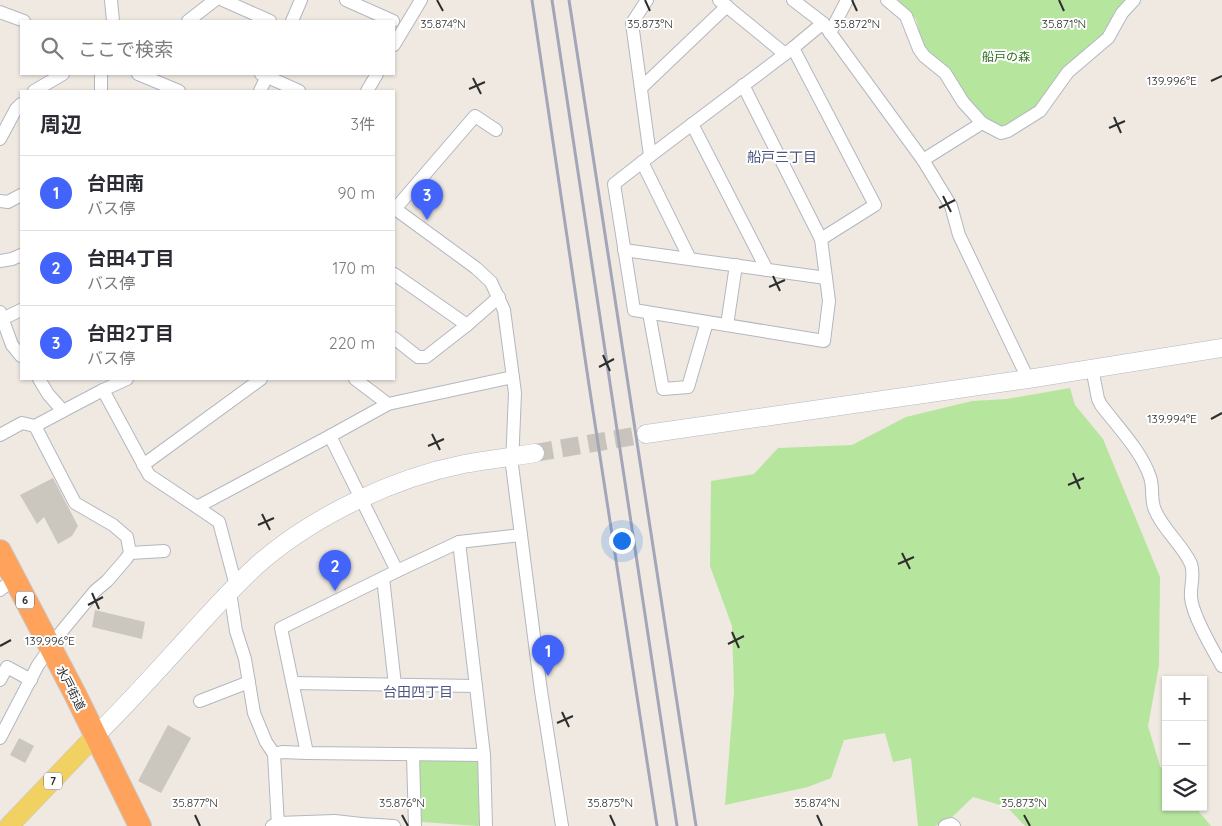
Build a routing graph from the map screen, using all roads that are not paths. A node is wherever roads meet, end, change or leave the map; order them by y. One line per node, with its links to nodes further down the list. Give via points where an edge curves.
1 (110, 0): 15 (street)
2 (215, 0): 16 (street)
3 (223, 0): 17 (street)
4 (302, 0): 18 (street)
5 (346, 0): 19 (street)
6 (421, 0): 20 (street)
7 (647, 0): 31 (street, via 632,23)
8 (793, 0): 21 (street)
9 (847, 0): 21 (street)
10 (887, 0): 38 (street, via 906,16 919,50 945,73)
11 (1134, 0): 38 (street, via 1122,13 1108,38 1068,72 1040,111 1001,133)
12 (723, 3): 23 (street); 31 (street)
13 (0, 12): 14 (street)
14 (21, 20)
15 (113, 20)
16 (189, 20)
17 (268, 20)
18 (292, 20)
19 (390, 20)
20 (397, 23): 22 (street)
21 (827, 28): 23 (street); 43 (street)
22 (395, 38)
23 (789, 51): 29 (street); 47 (street, via 875,205)
24 (61, 75): 30 (street)
25 (101, 75): 32 (street)
26 (140, 75): 33 (street)
27 (265, 75): 34 (street); 35 (street)
28 (376, 75): 36 (street)
29 (743, 85): 39 (street); 47 (street)
30 (48, 87)
31 (641, 88): 42 (street)
32 (101, 90)
33 (177, 90)
34 (260, 90)
35 (297, 90)
36 (368, 90)
37 (20, 105): 41 (street)
38 (982, 123): 43 (street)
39 (692, 124): 42 (street); 53 (street)
40 (496, 130): 46 (street, via 474,116)
41 (0, 139)
42 (646, 159): 48 (street, via 614,184); 50 (street)
43 (923, 160): 68 (street, via 951,206 959,235)
44 (20, 196): 45 (street, via 8,202)
45 (0, 201)
46 (395, 208): 56 (street, via 476,268 491,282)
47 (821, 239): 55 (street)
48 (624, 250): 50 (street); 58 (street, via 634,310)
49 (20, 255): 51 (street)
50 (690, 259): 52 (street)
51 (0, 261)
52 (736, 265): 53 (street); 62 (street)
53 (767, 270): 55 (street)
54 (395, 275): 61 (street)
55 (826, 278): 62 (street, via 829,302 824,341)
56 (499, 297): 61 (street); 67 (street, via 504,310)
57 (20, 310): 59 (street)
58 (649, 313): 60 (street); 60 (street, via 663,389 688,387)
59 (1, 315): 65 (street, via 12,345)
60 (706, 322): 62 (street)
61 (467, 325): 63 (street, via 426,356 418,357)
62 (727, 325)
63 (395, 339)
64 (1222, 348): 66 (street)
65 (20, 355)
66 (1092, 368): 68 (street); 95 (street, via 1098,399 1139,454 1152,482 1151,499 1155,511 1182,548 1193,570 1191,598 1194,610)
67 (513, 377): 74 (street); 81 (street, via 516,393)
68 (1028, 379): 77 (street)
69 (40, 380): 75 (street)
70 (125, 380): 73 (street)
71 (255, 380): 82 (street)
72 (356, 380): 74 (street)
73 (103, 390): 75 (street); 82 (street)
74 (388, 404): 79 (street)
75 (63, 411): 76 (street)
76 (35, 426): 78 (street, via 22,423); 89 (street, via 75,503 127,537)
77 (646, 434)
78 (0, 435)
79 (330, 436): 83 (street); 84 (street)
80 (535, 453): 81 (street)
81 (512, 457): 83 (street, via 428,474); 85 (street)
82 (143, 465): 84 (street, via 149,475)
83 (362, 498): 90 (street); 93 (street, via 298,536 264,560)
84 (197, 507): 93 (street, via 219,522)
85 (521, 535): 86 (street); 116 (street)
86 (459, 542): 90 (street); 101 (street)
87 (0, 551): 92 (highway, 水戸街道 / 6)
88 (164, 551): 89 (street)
89 (130, 553): 94 (street, via 66,625)
90 (398, 571): 91 (street)
91 (383, 578): 99 (street, via 281,628); 100 (street)
92 (7, 584): 94 (highway, 水戸街道 / 6)
93 (233, 589): 98 (street, via 236,631); 103 (street)
94 (50, 648): 97 (street); 103 (highway, 水戸街道 / 6)
95 (1222, 666)
96 (0, 680): 97 (street, via 7,667)
97 (31, 680): 104 (street)
98 (249, 682): 102 (street); 106 (street, via 254,713)
99 (293, 683): 100 (street); 105 (street)
100 (394, 685): 101 (street)
101 (476, 686): 108 (street)
102 (200, 701)
103 (95, 736): 111 (main road, 7); 112 (highway, 水戸街道 / 6)
104 (0, 738)
105 (308, 753): 106 (street); 107 (street)
106 (274, 754): 109 (street)
107 (412, 755): 108 (street); 114 (street)
108 (484, 755): 115 (street)
109 (276, 825): 110 (street, via 335,822)
110 (361, 825): 113 (street)
111 (9, 826)
112 (140, 826)
113 (394, 826)
114 (415, 826)
115 (486, 826)
116 (562, 826)
117 (945, 826): 118 (street)
118 (954, 826)

